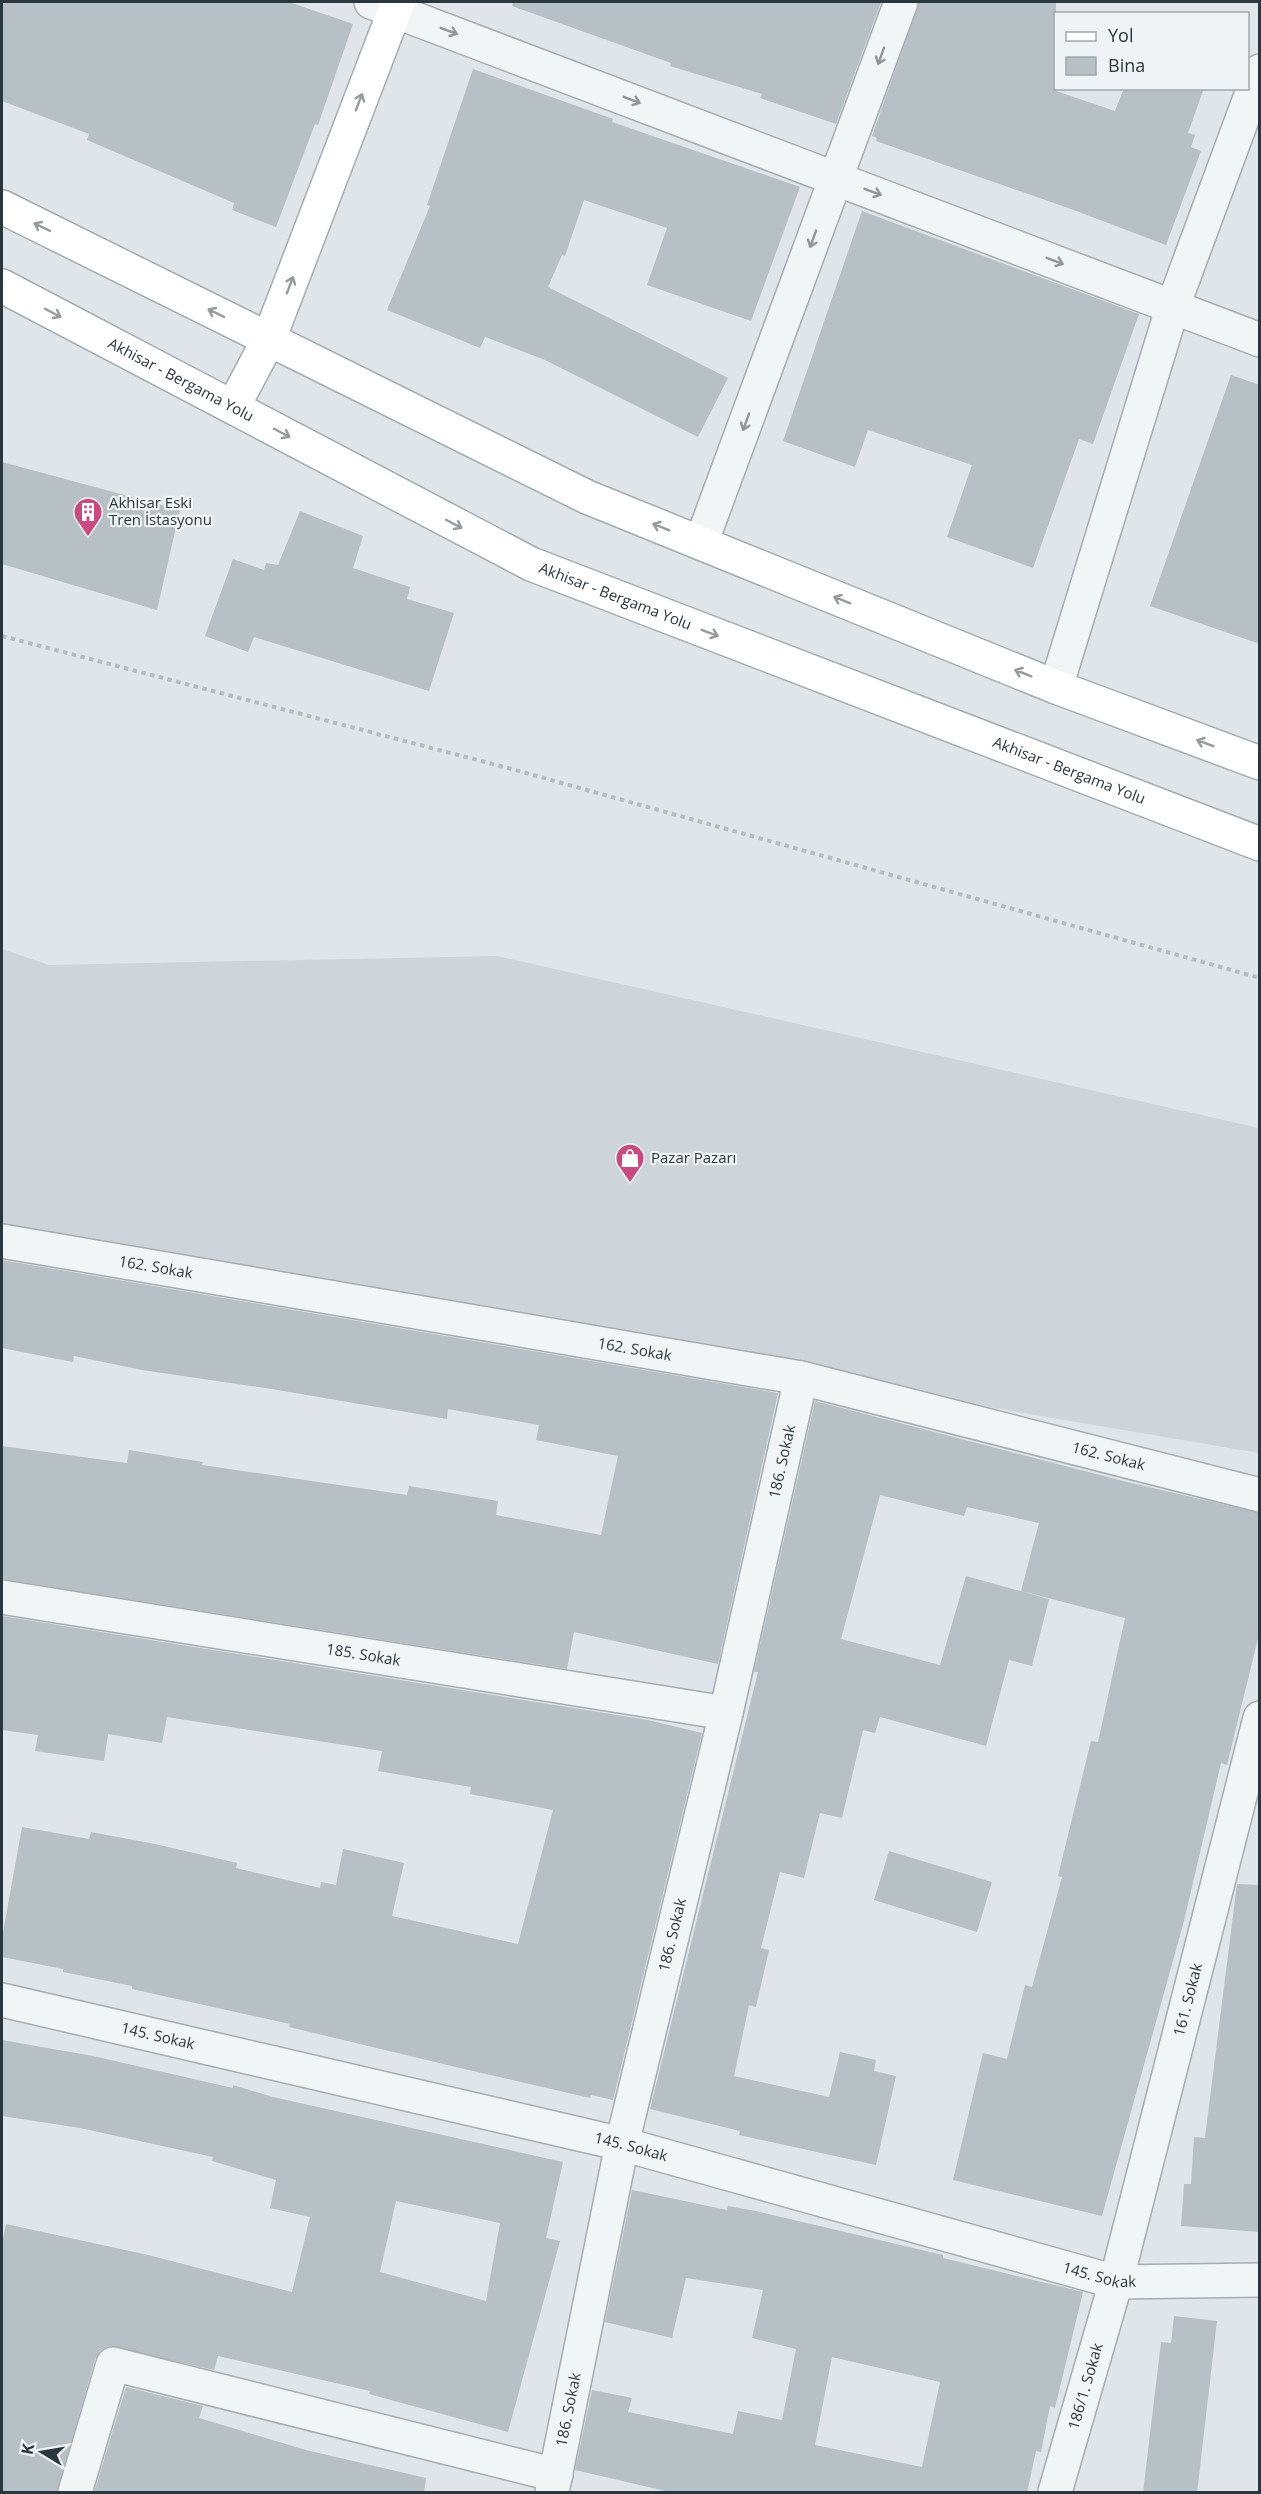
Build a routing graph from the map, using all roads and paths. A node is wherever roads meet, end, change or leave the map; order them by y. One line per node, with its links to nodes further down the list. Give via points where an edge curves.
1 (901, 2): 4 (street, one-way to 4)
2 (388, 4): 4 (street, one-way to 4); 8 (main road, one-way to 2)
3 (1260, 71): 7 (street)
4 (836, 178): 7 (street, one-way to 7); 11 (street, one-way to 11)
5 (2, 207): 8 (main road, one-way to 5)
6 (2, 286): 10 (main road, Akhisar - Bergama Yolu, one-way to 10)
7 (1173, 306): 9 (street); 13 (street)
8 (269, 339): 10 (main road); 11 (main road, one-way to 8, via 587,497)
9 (1260, 340)
10 (233, 407): 15 (main road, Akhisar - Bergama Yolu, one-way to 15, via 531,564)
11 (701, 543): 13 (main road, one-way to 11)
12 (2, 636): 16 (path, via 508,768)
13 (1056, 687): 14 (main road, one-way to 13)
14 (1260, 763)
15 (1260, 844)
16 (1260, 978)
17 (2, 1241): 18 (street, 162. Sokak)
18 (801, 1378): 19 (street, 162. Sokak); 21 (street, 186. Sokak)
19 (1260, 1495)
20 (2, 1597): 21 (street, 185. Sokak)
21 (726, 1713): 24 (street, 186. Sokak)
22 (1260, 1718): 26 (street, 161. Sokak)
23 (2, 2000): 24 (street, 145. Sokak)
24 (622, 2144): 26 (street, 145. Sokak); 27 (street, 186. Sokak)
25 (1260, 2280): 26 (street, 145. Sokak)
26 (1116, 2282): 29 (street, 186/1. Sokak)
27 (554, 2484): 28 (street, via 113,2364)
28 (75, 2493)
29 (1055, 2493)

